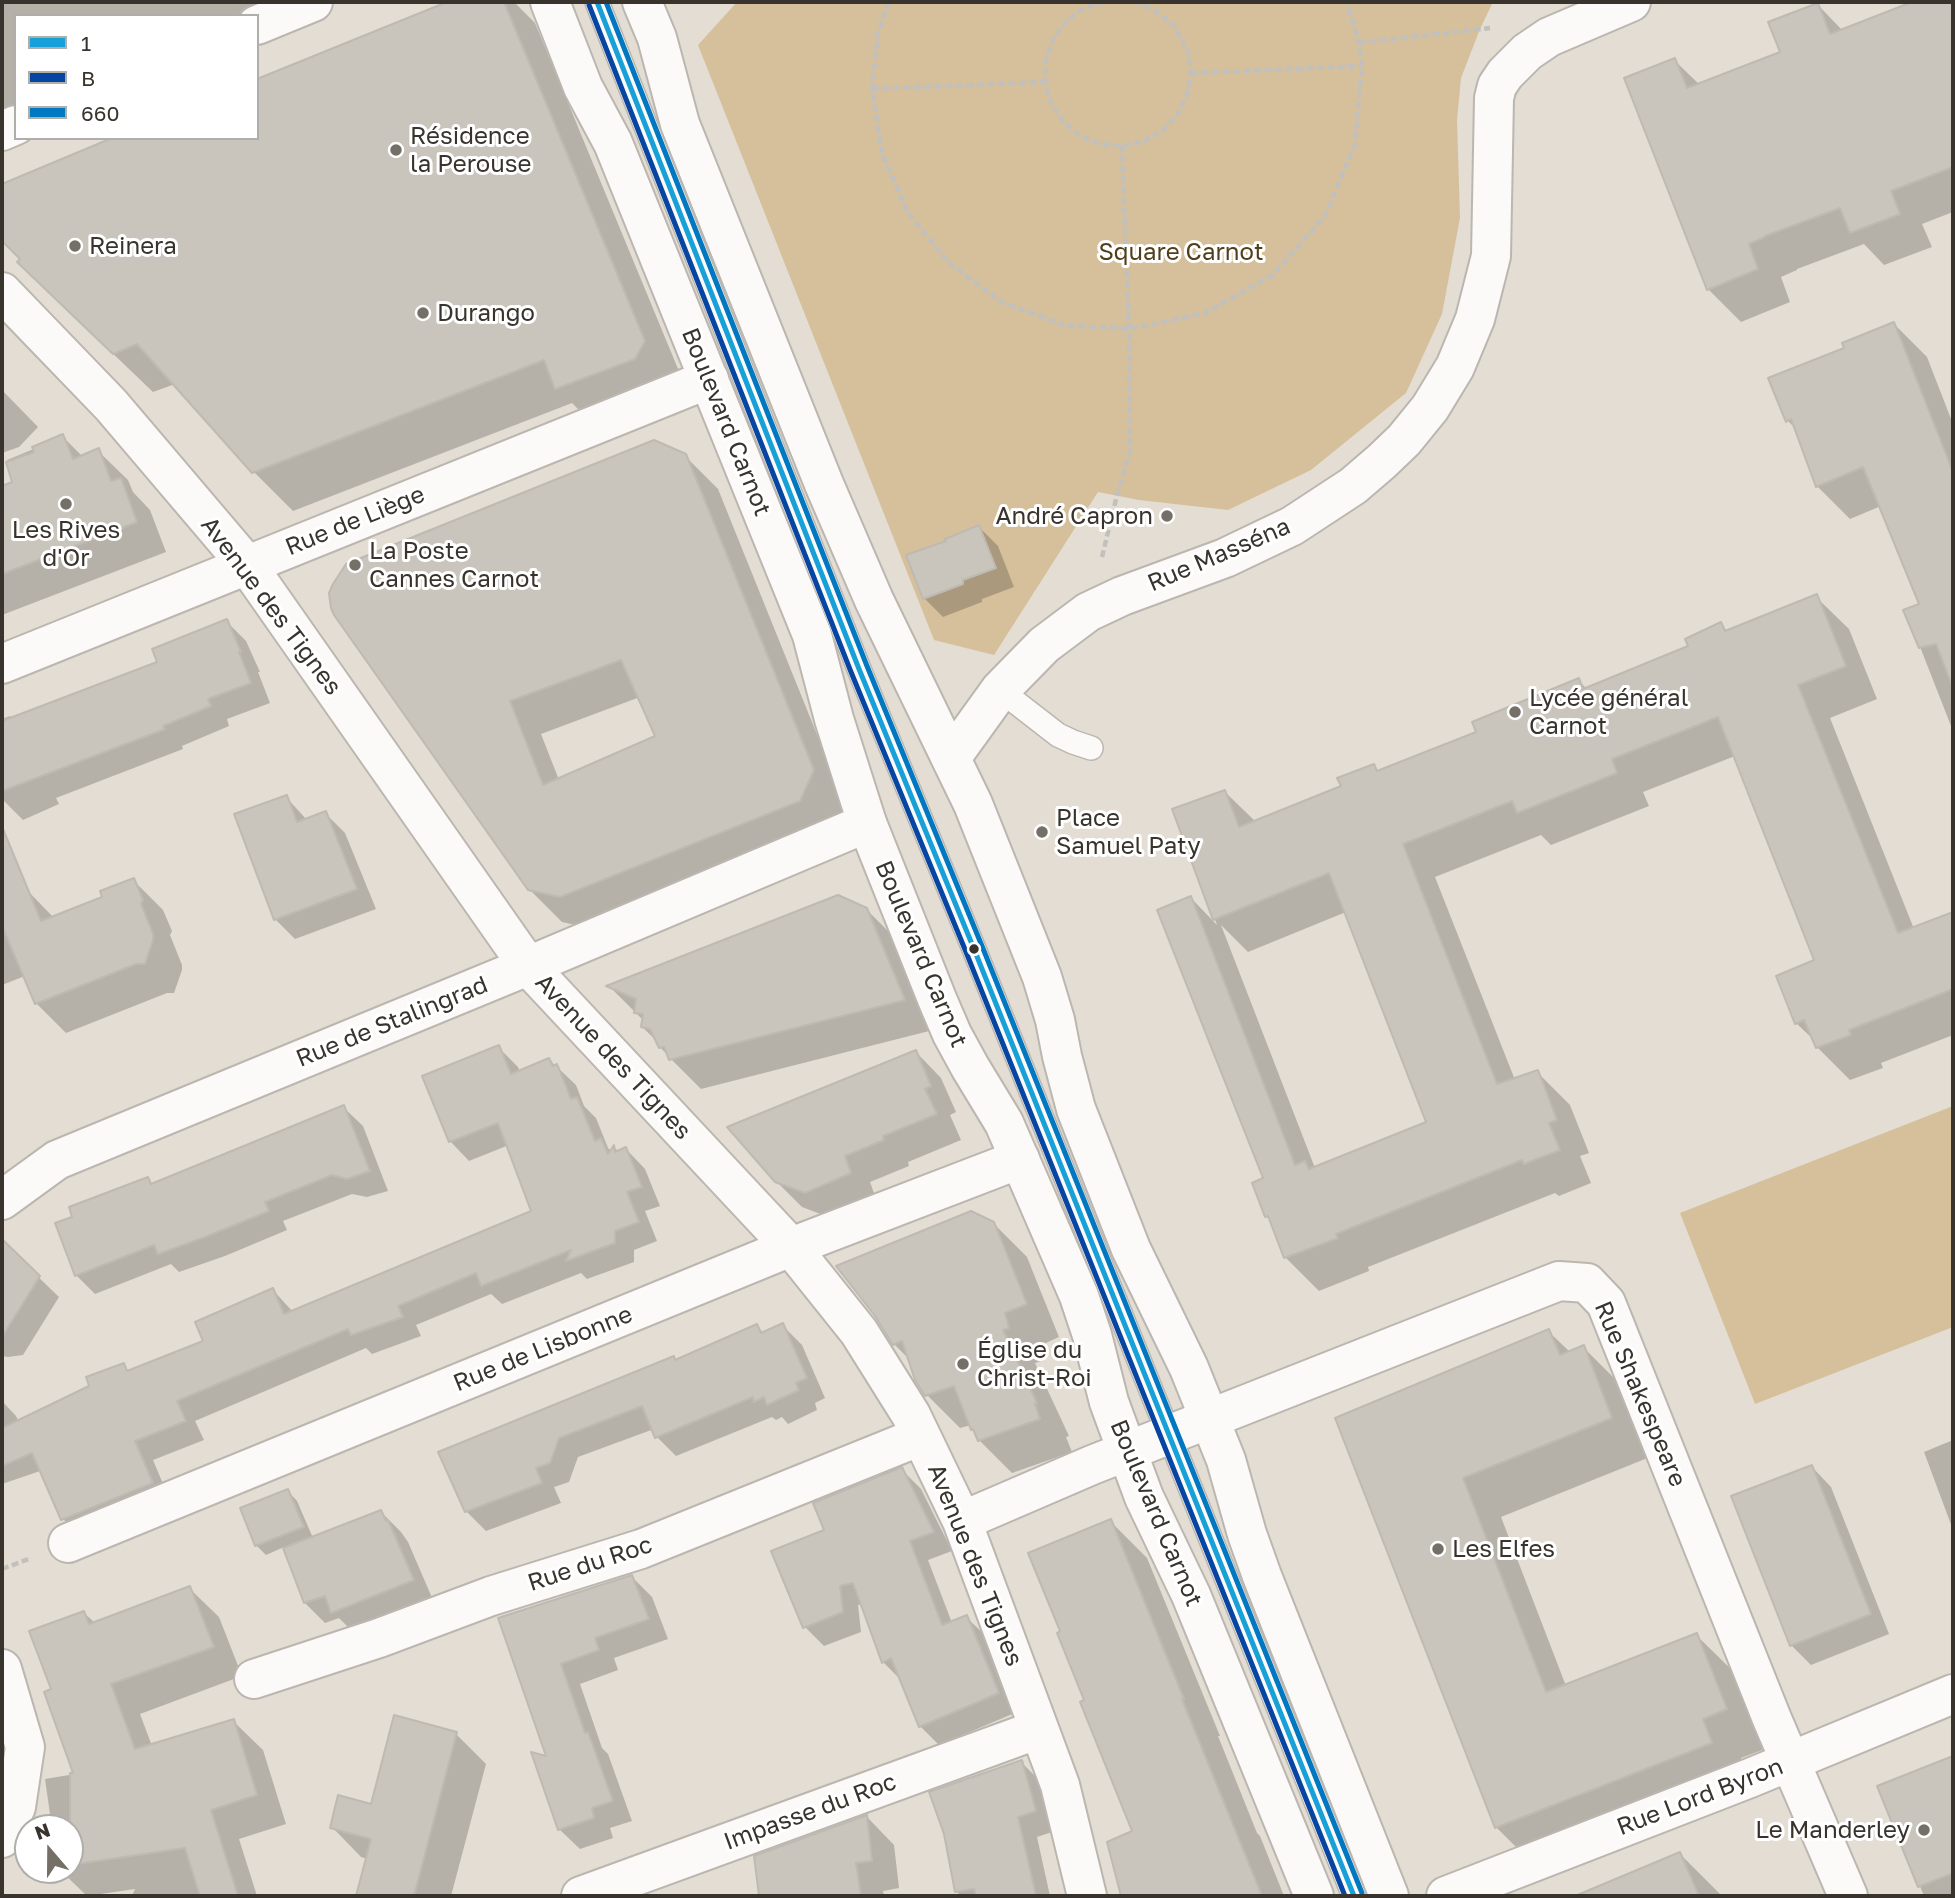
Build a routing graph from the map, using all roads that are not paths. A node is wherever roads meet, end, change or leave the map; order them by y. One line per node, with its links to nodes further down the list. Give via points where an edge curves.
1 (313, 2): 7 (street)
2 (550, 2): 9 (street, Boulevard Carnot)
3 (597, 2): 21 (lane, via 859,669)
4 (642, 2): 14 (street, via 680,124 824,484 879,611)
5 (1631, 2): 6 (street, Rue Masséna)
6 (1570, 13): 12 (street, Rue Masséna, via 1497,86 1491,256 1475,319 1455,367 1404,440 1353,486 1292,526 1088,612 1044,645)
7 (259, 24)
8 (2, 292): 10 (street, Avenue des Tignes, via 111,405)
9 (709, 379): 10 (street, Rue de Liège); 15 (street, Boulevard Carnot, via 812,635)
10 (247, 565): 11 (street, Rue de Liège); 16 (street, Avenue des Tignes)
11 (2, 664)
12 (1000, 690): 13 (lane, via 1058,735); 14 (street, Rue Masséna)
13 (1091, 748)
14 (951, 758): 20 (street, via 1042,977 1076,1109 1131,1250 1189,1368)
15 (867, 823): 16 (street, Rue de Stalingrad); 17 (street, Boulevard Carnot, via 952,1034)
16 (528, 966): 18 (street, Rue de Stalingrad, via 57,1160); 19 (street, Avenue des Tignes)
17 (1020, 1159): 19 (street, Rue de Lisbonne); 23 (street, Boulevard Carnot, via 1079,1296)
18 (2, 1200)
19 (791, 1247): 22 (street, Avenue des Tignes, via 859,1332); 25 (street, Rue de Lisbonne)
20 (1208, 1418): 21 (street, Rue Shakespeare); 30 (street, Rue Shakespeare, via 1559,1281 1587,1283 1606,1303); 36 (street, via 1262,1576)
21 (1168, 1435): 23 (street, Rue Shakespeare); 35 (lane)
22 (921, 1436): 24 (street, Avenue des Tignes); 27 (street, Rue du Roc, via 641,1549 502,1592)
23 (1128, 1451): 24 (street, Rue Shakespeare); 34 (street, Boulevard Carnot)
24 (962, 1521): 29 (street, Avenue des Tignes)
25 (68, 1543)
26 (2, 1669): 31 (street, via 25,1747 16,1807)
27 (254, 1679)
28 (1953, 1694): 30 (street, Rue Lord Byron)
29 (1039, 1729): 32 (street, Impasse du Roc); 33 (street, Avenue des Tignes, via 1060,1785)
30 (1790, 1762): 37 (street, Rue Lord Byron); 38 (street, Rue Shakespeare)
31 (2, 1838)
32 (581, 1896)
33 (1087, 1896)
34 (1314, 1896)
35 (1354, 1896)
36 (1389, 1896)
37 (1446, 1896)
38 (1848, 1896)

